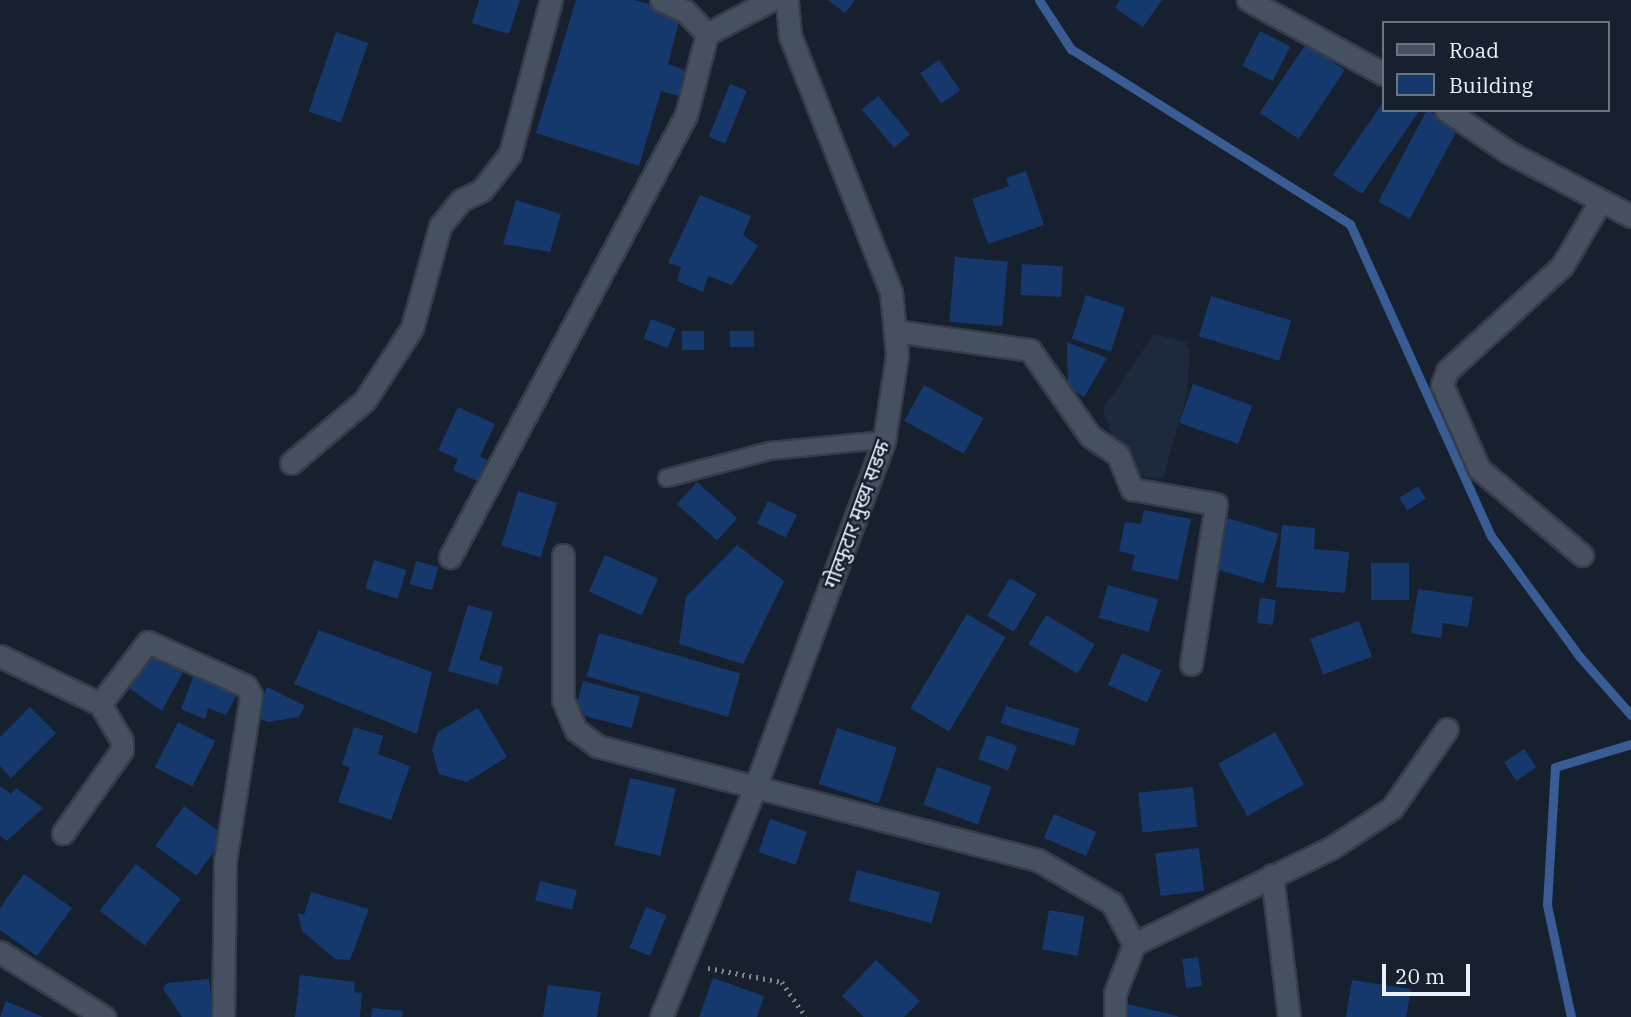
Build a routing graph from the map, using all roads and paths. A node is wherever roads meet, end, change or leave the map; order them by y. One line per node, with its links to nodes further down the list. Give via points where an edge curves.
1 (551, 0): 13 (street, via 510,154 482,190 461,200 440,226 412,328 365,400)
2 (661, 0): 6 (street, via 685,10)
3 (771, 0): 6 (street)
4 (787, 0): 11 (street, गोल्फुटार मुख्य सडक, via 790,36 891,292)
5 (1248, 0): 7 (street)
6 (706, 34): 17 (street, via 687,115)
7 (1382, 73)
8 (1449, 112): 9 (street)
9 (1600, 202): 10 (street); 16 (street, via 1562,266 1447,371 1442,385 1479,469)
10 (1631, 216)
11 (895, 331): 12 (street, गोल्फुटार मुख्य सडक, via 897,355); 19 (street, via 1030,350 1090,436 1118,455 1132,489 1216,504)
12 (884, 440): 14 (lane, via 769,451); 22 (street, गोल्फुटार मुख्य सडक)
13 (291, 463)
14 (667, 478)
15 (563, 555): 22 (street, via 563,701 576,730 597,746)
16 (1582, 555)
17 (450, 557)
18 (0, 656): 20 (street)
19 (1191, 664)
20 (100, 704): 23 (street, via 122,741 122,750); 29 (street, via 148,642 246,686 251,695 225,861)
21 (1447, 729): 24 (street, via 1392,808 1331,848)
22 (756, 785): 25 (street, via 1038,860 1112,903); 27 (street, गोल्फुटार मुख्य सडक)
23 (63, 833)
24 (1272, 875): 25 (street); 33 (street)
25 (1134, 944): 32 (street, via 1115,993)
26 (0, 952): 28 (street)
27 (683, 961): 30 (street, गोल्फुटार मुख्य सडक); 31 (path, via 782,982)
28 (104, 1017)
29 (223, 1017)
30 (661, 1017)
31 (806, 1017)
32 (1115, 1017)
33 (1289, 1017)

